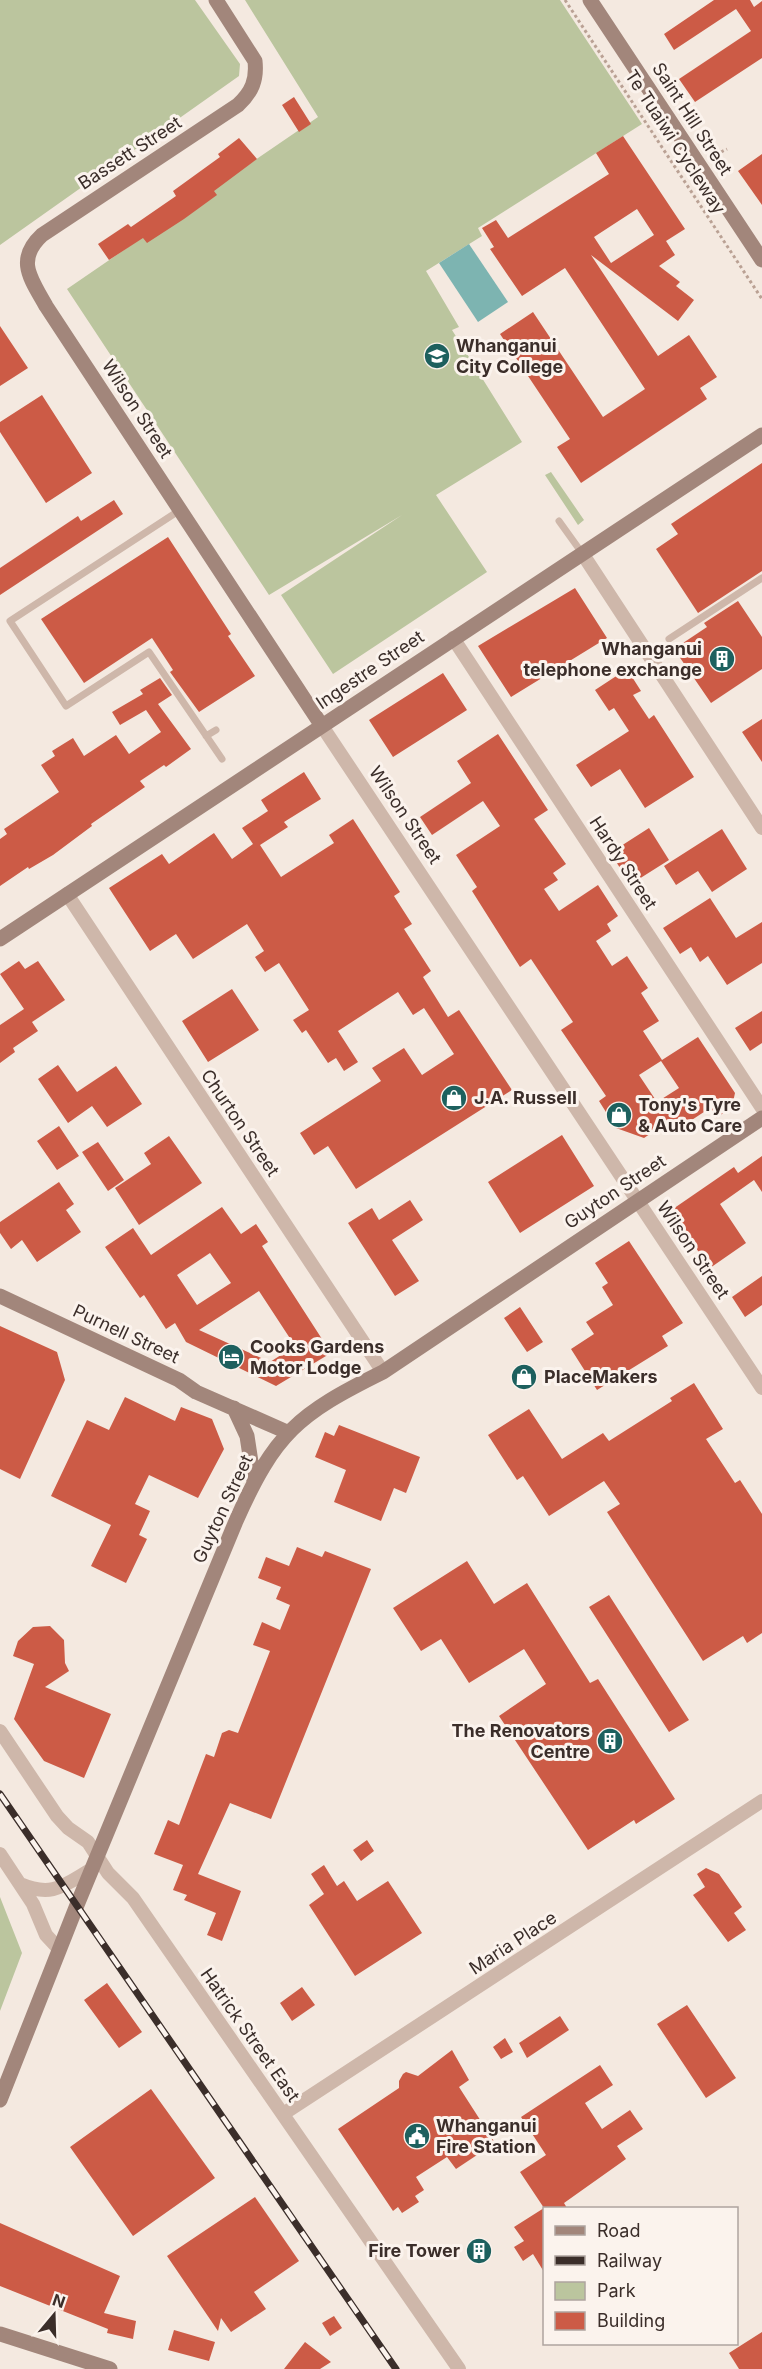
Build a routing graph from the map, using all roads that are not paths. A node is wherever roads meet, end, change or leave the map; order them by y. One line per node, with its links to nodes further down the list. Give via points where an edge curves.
1 (216, 0): 3 (main road, Bassett Street, via 255,61 251,90 238,105 42,235)
2 (590, 0): 4 (main road, Saint Hill Street)
3 (27, 257): 6 (main road, Wilson Street, via 27,270 46,306)
4 (762, 260)
5 (762, 435): 8 (main road, Ingestre Street)
6 (180, 510): 12 (main road, Wilson Street); 14 (lane, via 10,621 66,706 149,652)
7 (560, 521): 8 (lane)
8 (582, 554): 10 (main road, Ingestre Street); 16 (street)
9 (762, 578): 11 (lane)
10 (453, 638): 12 (main road, Ingestre Street); 19 (street, Hardy Street)
11 (669, 639)
12 (322, 726): 17 (main road, Ingestre Street); 21 (street, Wilson Street)
13 (216, 730): 14 (lane)
14 (206, 736): 15 (lane)
15 (222, 759)
16 (762, 828)
17 (67, 894): 18 (main road, Ingestre Street); 23 (street, Churton Street)
18 (0, 939)
19 (762, 1108)
20 (762, 1118): 21 (main road, Guyton Street)
21 (637, 1200): 23 (main road, Guyton Street); 24 (street, Wilson Street)
22 (0, 1296): 25 (main road, Purnell Street)
23 (383, 1372): 26 (main road, Guyton Street, via 331,1398)
24 (762, 1388)
25 (234, 1408): 26 (main road, Purnell Street); 27 (main road, via 247,1436)
26 (287, 1432): 27 (main road, Guyton Street)
27 (254, 1482): 31 (main road, Guyton Street)
28 (0, 1731): 31 (street, Hatrick Street East, via 57,1816 88,1842)
29 (762, 1801): 35 (street, Maria Place)
30 (0, 1854): 32 (street)
31 (95, 1863): 32 (street, via 55,1890 38,1892); 33 (main road, Guyton Street); 35 (street, Hatrick Street East, via 133,1898)
32 (20, 1884): 33 (street, via 46,1935)
33 (59, 1949): 34 (main road, Guyton Street)
34 (0, 2100)
35 (283, 2114): 38 (street, Hatrick Street East)
36 (0, 2334): 37 (main road)
37 (110, 2369)
38 (459, 2369)

